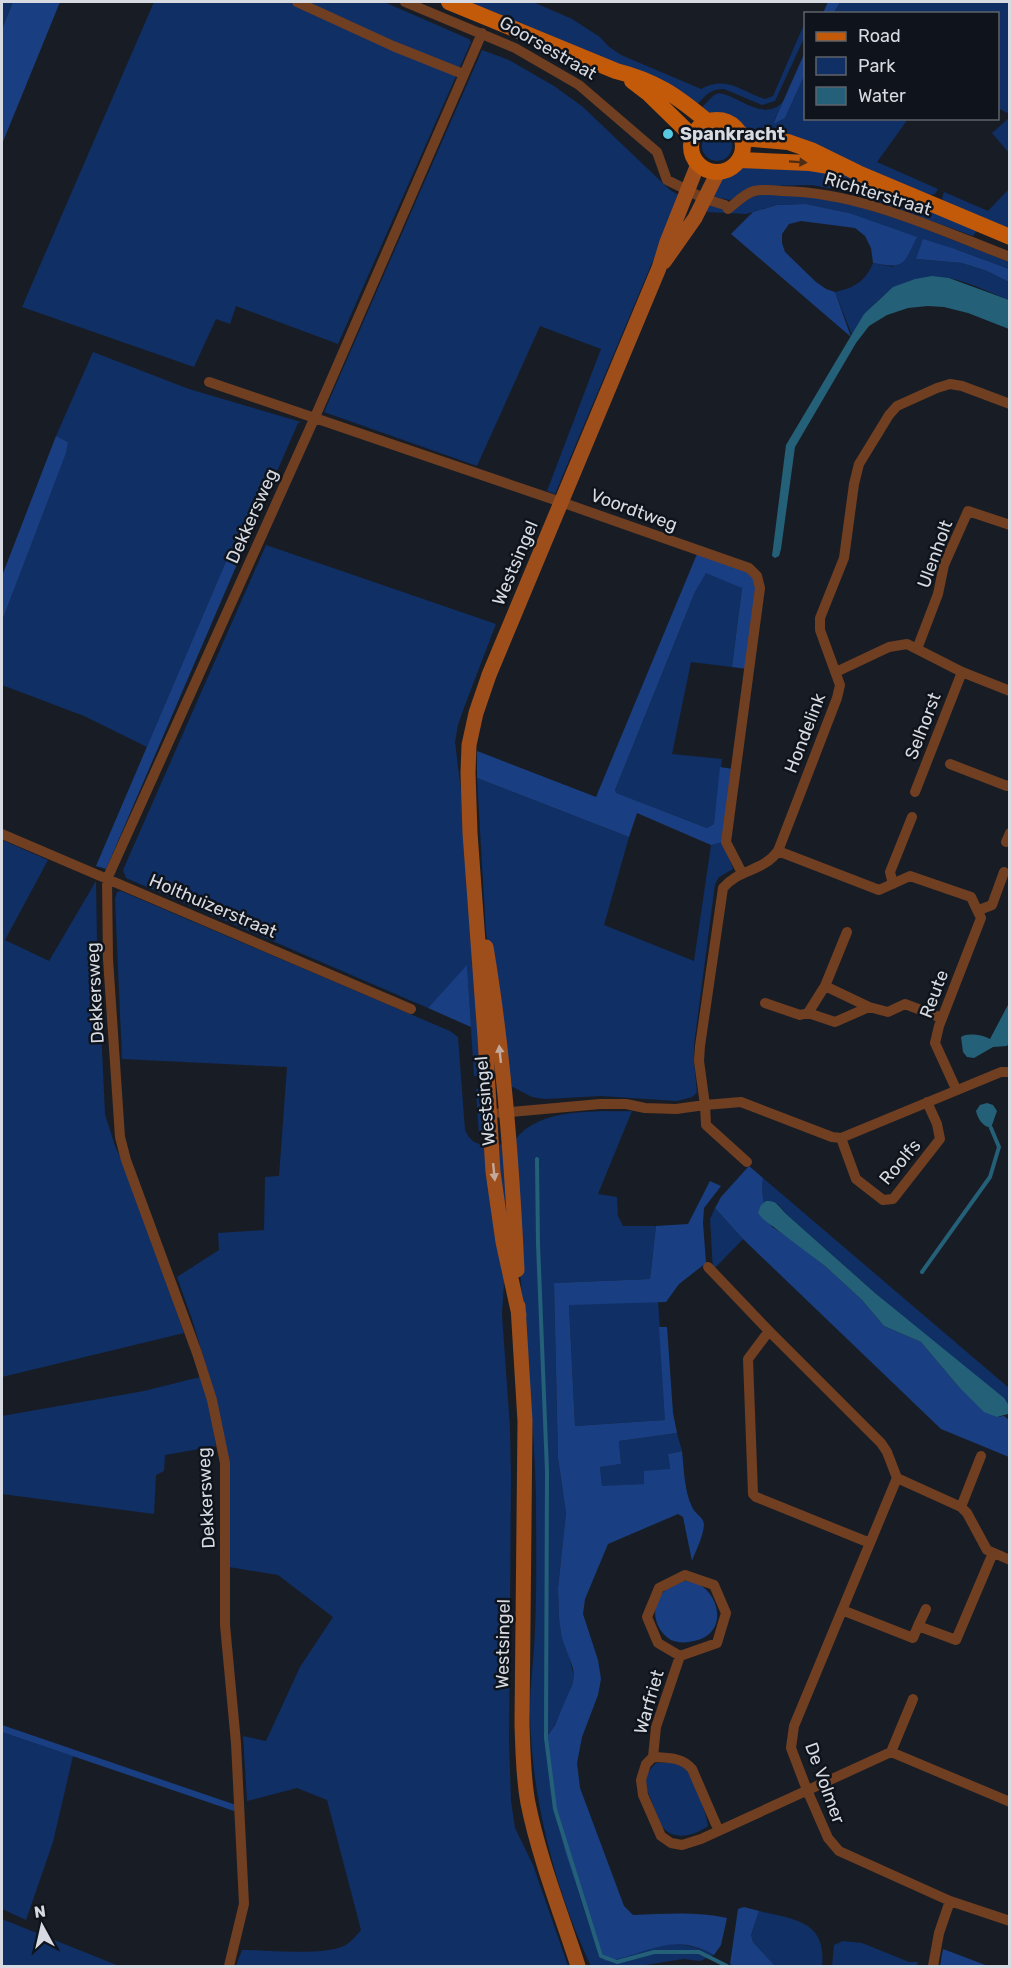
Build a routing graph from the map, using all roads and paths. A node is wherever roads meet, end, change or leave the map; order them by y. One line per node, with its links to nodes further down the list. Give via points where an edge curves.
1 (297, 2): 6 (street)
2 (405, 2): 4 (street, Goorsestraat)
3 (449, 2): 5 (main road, Goorsestraat)
4 (482, 33): 6 (street, Dekkersweg); 14 (street, Goorsestraat, via 579,85 657,152 667,180)
5 (616, 71): 7 (main road, Goorsestraat, via 669,91); 8 (main road, Goorsestraat, via 640,86)
6 (463, 74): 21 (street, Dekkersweg)
7 (708, 122): 8 (main road); 9 (main road, via 726,121)
8 (693, 137): 11 (main road, via 692,151)
9 (743, 138): 10 (main road); 13 (main road, via 800,146)
10 (740, 160): 12 (main road); 13 (main road, one-way to 13, via 810,163)
11 (698, 164): 12 (main road); 14 (main road, Westsingel)
12 (718, 172): 15 (main road, Westsingel)
13 (858, 173): 16 (main road)
14 (687, 191): 15 (street, Goorsestraat); 18 (main road, Westsingel)
15 (705, 199): 17 (street, Richterstraat, via 728,209 755,191 834,195); 18 (main road, Westsingel)
16 (1010, 237)
17 (1010, 257)
18 (659, 268): 22 (main road, Westsingel)
19 (209, 382): 21 (street, Voordtweg)
20 (1010, 404): 25 (street, Hondelink, via 950,384 904,402 889,415 859,464 844,558 820,618 820,630)
21 (315, 417): 22 (street, Voordtweg); 36 (street, Dekkersweg)
22 (561, 501): 35 (street, Voordtweg, via 749,568 757,576 760,588 726,842); 50 (main road, Westsingel, via 489,675 471,735 468,773 473,886 494,996)
23 (1010, 525): 24 (street, Ulenholt, via 968,511 944,565 936,600)
24 (917, 649): 25 (street, via 907,644 889,647); 26 (street)
25 (836, 672): 33 (street, Hondelink, via 840,686 837,698)
26 (962, 672): 27 (street); 30 (street, Selhorst)
27 (1010, 692)
28 (950, 764): 29 (street)
29 (1010, 785)
30 (915, 792)
31 (912, 816): 37 (street, via 890,872)
32 (2, 834): 36 (street, Holthuizerstraat)
33 (778, 850): 35 (street, via 770,861); 37 (street, via 879,890)
34 (1004, 872): 38 (street, via 992,905)
35 (742, 873): 49 (street, via 723,888 700,1046)
36 (107, 879): 43 (street, Holthuizerstraat); 73 (street, Dekkersweg, via 108,959 120,1137 209,1391 225,1463 225,1626 244,1904)
37 (893, 884): 38 (street, via 910,876 970,897)
38 (979, 910): 45 (street, Reute, via 981,918)
39 (847, 932): 40 (street)
40 (825, 986): 42 (street); 44 (street)
41 (765, 1003): 44 (street, via 800,1015)
42 (869, 1007): 44 (street, via 835,1022); 45 (street, via 888,1012 905,1004)
43 (411, 1009)
44 (808, 1013)
45 (942, 1018): 47 (street, Reute, via 935,1043)
46 (1010, 1072): 47 (street)
47 (956, 1089): 48 (street)
48 (927, 1102): 51 (street); 51 (street, Roolfs, via 940,1139 894,1199 882,1200 856,1179)
49 (705, 1105): 50 (street, via 676,1109 600,1104); 51 (street, via 741,1101); 52 (street, via 706,1125)
50 (498, 1113): 74 (main road, Westsingel, via 519,1315 525,1421 524,1772 539,1846)
51 (842, 1138)
52 (747, 1162)
53 (708, 1267): 54 (street)
54 (769, 1331): 56 (street, via 881,1443); 58 (street, via 748,1359 753,1494)
55 (981, 1456): 57 (street)
56 (897, 1478): 57 (street); 58 (street, De Volmer)
57 (961, 1507): 59 (street, via 987,1550)
58 (870, 1544): 62 (street, De Volmer)
59 (993, 1553): 60 (street); 63 (street, via 956,1640)
60 (1010, 1560)
61 (926, 1608): 63 (street)
62 (842, 1610): 63 (street, via 913,1638); 68 (street, De Volmer, via 794,1726 791,1748)
63 (918, 1626)
64 (680, 1656): 64 (street, Warfriet, via 717,1643 726,1613 714,1585 686,1575 659,1588 648,1617 658,1643); 67 (street, Warfriet, via 656,1726)
65 (913, 1699): 66 (street)
66 (891, 1752): 68 (street); 69 (street)
67 (653, 1757): 70 (street, Warfriet, via 687,1762); 70 (street, Warfriet, via 641,1780 643,1795 661,1836 682,1845)
68 (807, 1790): 70 (street); 71 (street, De Volmer, via 828,1838 838,1851)
69 (1010, 1802)
70 (718, 1830)
71 (950, 1901): 72 (street, De Volmer); 75 (street)
72 (1010, 1921)
73 (229, 1966)
74 (578, 1966)
75 (933, 1966)

